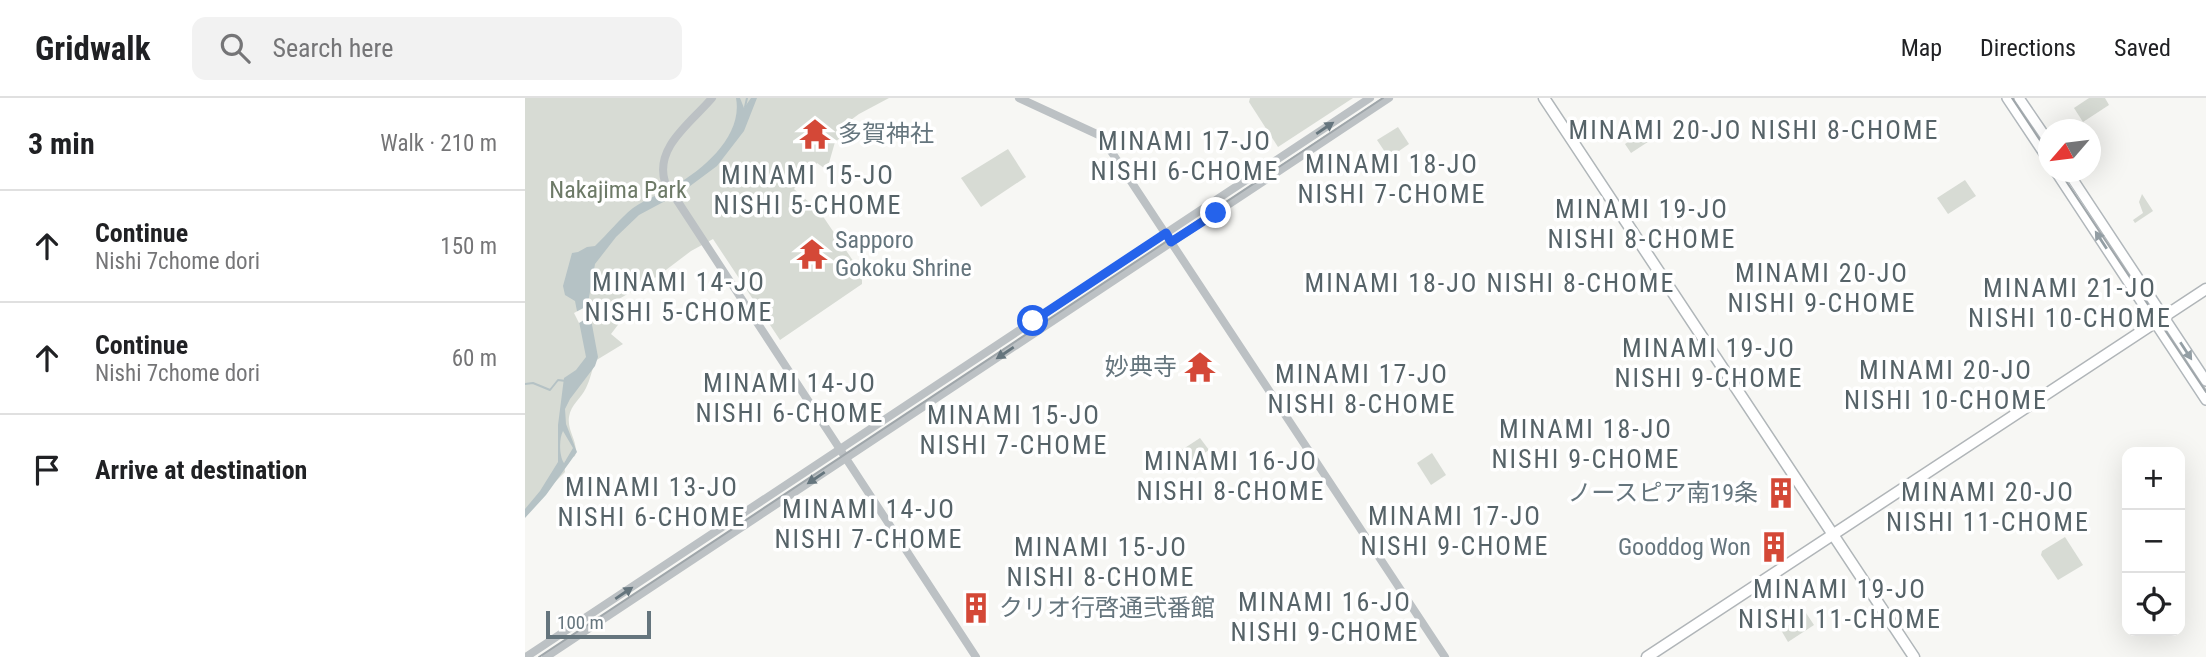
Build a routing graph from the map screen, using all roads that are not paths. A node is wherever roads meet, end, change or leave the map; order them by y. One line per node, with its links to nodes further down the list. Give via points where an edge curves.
1 (712, 98): 18 (street, via 665,152 662,174)
2 (1019, 98): 12 (street, via 1101,136)
3 (1370, 98): 12 (street, one-way to 3)
4 (1389, 98): 13 (street)
5 (1544, 98): 20 (main road)
6 (2007, 98): 9 (main road)
7 (2019, 98): 8 (main road)
8 (2038, 126)
9 (2038, 144)
10 (2063, 182): 15 (main road, one-way to 10)
11 (2074, 182): 15 (main road)
12 (1166, 233): 13 (street); 18 (street)
13 (1171, 242): 19 (street, one-way to 19); 24 (street)
14 (2206, 289): 15 (main road)
15 (2160, 320): 16 (main road, one-way to 16); 17 (main road); 20 (main road)
16 (2206, 381)
17 (2206, 400)
18 (839, 450): 19 (street); 21 (street, one-way to 18)
19 (844, 459): 22 (street, one-way to 22); 23 (street)
20 (1833, 534): 25 (main road); 26 (main road)
21 (526, 657)
22 (546, 657)
23 (976, 657)
24 (1445, 657)
25 (1647, 657)
26 (1914, 657)

